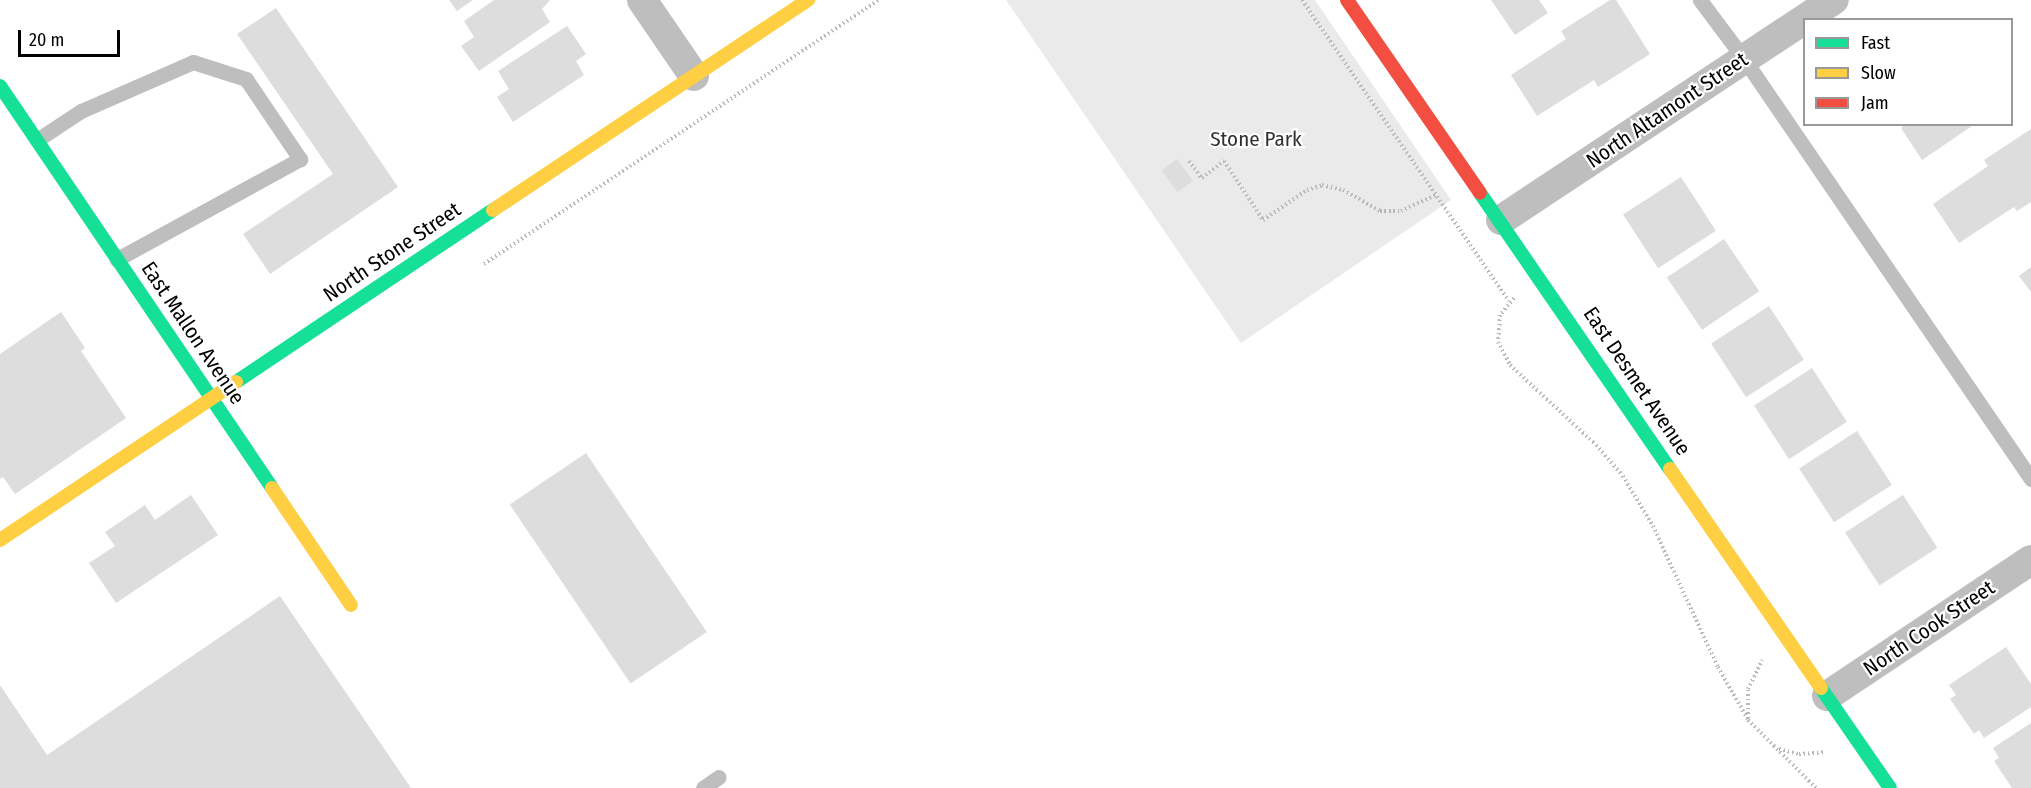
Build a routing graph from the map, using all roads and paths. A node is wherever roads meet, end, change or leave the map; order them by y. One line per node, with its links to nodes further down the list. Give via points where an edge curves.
1 (642, 0): 11 (street)
2 (808, 0): 11 (street, North Stone Street)
3 (879, 0): 18 (path)
4 (1302, 0): 15 (path)
5 (1347, 0): 16 (street, East Desmet Avenue)
6 (1700, 0): 10 (lane)
7 (1834, 0): 8 (street, North Altamont Street)
8 (1807, 18)
9 (1803, 20): 10 (street, North Altamont Street)
10 (1744, 59): 16 (street, North Altamont Street); 22 (lane)
11 (694, 76): 21 (street, North Stone Street)
12 (0, 86): 13 (street, East Mallon Avenue)
13 (37, 140): 17 (street, East Mallon Avenue); 17 (lane, via 81,111 193,62 246,79 300,159)
14 (1189, 161): 15 (path, via 1202,178 1224,161 1263,220 1307,190 1322,185 1343,190 1380,211 1401,211)
15 (1435, 195): 20 (path)
16 (1501, 220): 19 (street, East Desmet Avenue)
17 (117, 259): 21 (street, East Mallon Avenue)
18 (484, 264)
19 (1542, 280): 20 (path); 26 (street, East Desmet Avenue)
20 (1509, 301): 28 (path, via 1500,315 1498,342 1510,365 1596,445 1623,476 1653,526 1718,667)
21 (211, 396): 23 (street, North Stone Street); 25 (street, East Mallon Avenue)
22 (2031, 479)
23 (0, 540)
24 (2031, 560): 27 (street, North Cook Street)
25 (351, 605)
26 (1786, 637): 27 (street, East Desmet Avenue); 28 (path, via 1758,664 1748,689)
27 (1827, 696): 29 (street, East Desmet Avenue)
28 (1748, 720): 30 (path)
29 (1856, 738): 30 (path, via 1820,754); 34 (street, East Desmet Avenue)
30 (1777, 749): 33 (path)
31 (719, 777): 32 (lane)
32 (703, 788)
33 (1816, 788)
34 (1890, 788)

